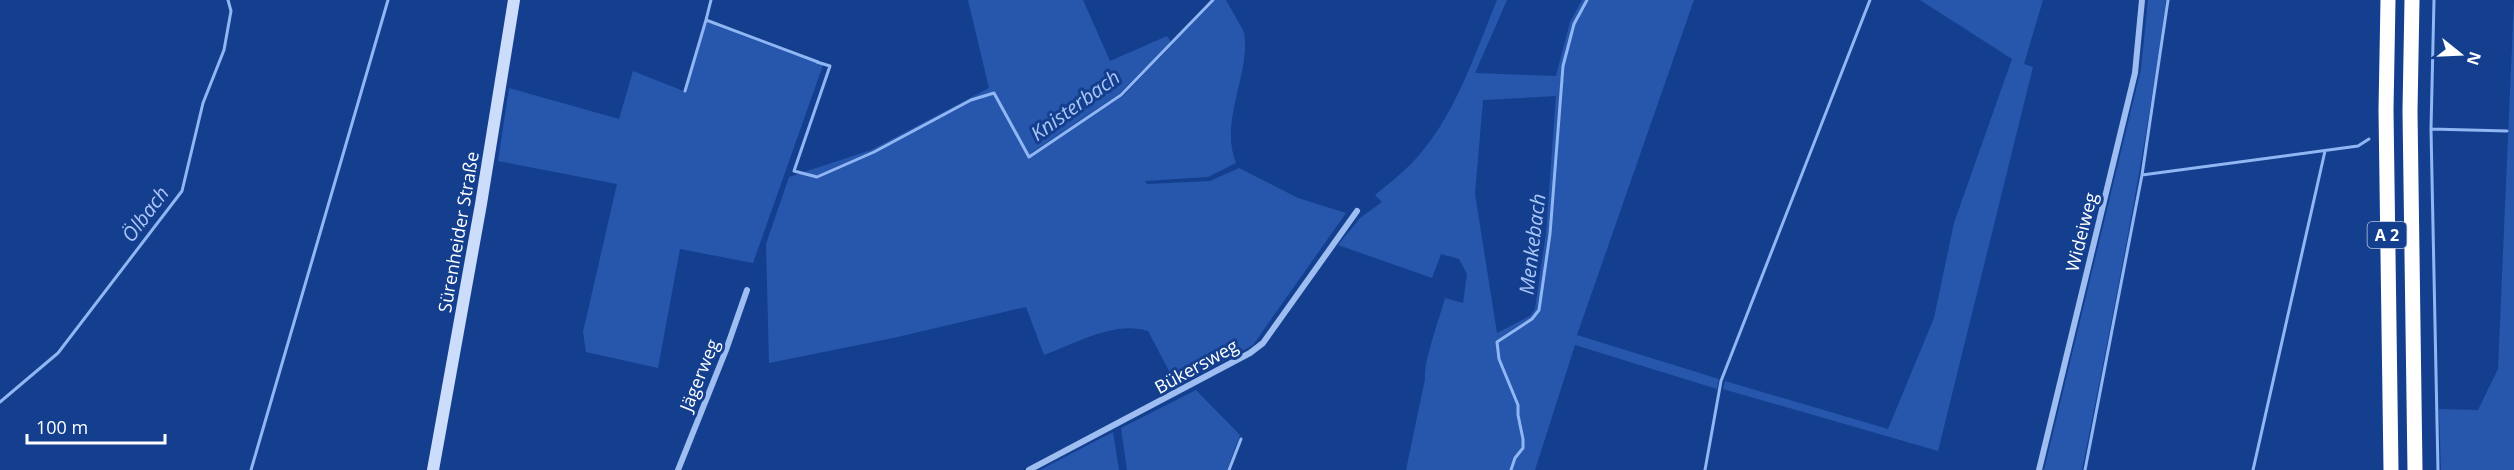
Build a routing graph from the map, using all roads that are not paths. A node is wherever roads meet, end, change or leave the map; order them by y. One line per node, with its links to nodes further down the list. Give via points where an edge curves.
1 (514, 0): 7 (main road, Sürenheider Straße)
2 (2142, 0): 10 (street, Wideiweg, via 2135,73)
3 (2388, 0): 11 (highway, A 2)
4 (2412, 0): 12 (highway, A 2)
5 (1357, 211): 9 (street, Bükersweg, via 1263,343)
6 (747, 290): 8 (street, Jägerweg)
7 (433, 470)
8 (678, 470)
9 (1029, 470)
10 (2039, 470)
11 (2391, 470)
12 (2415, 470)

